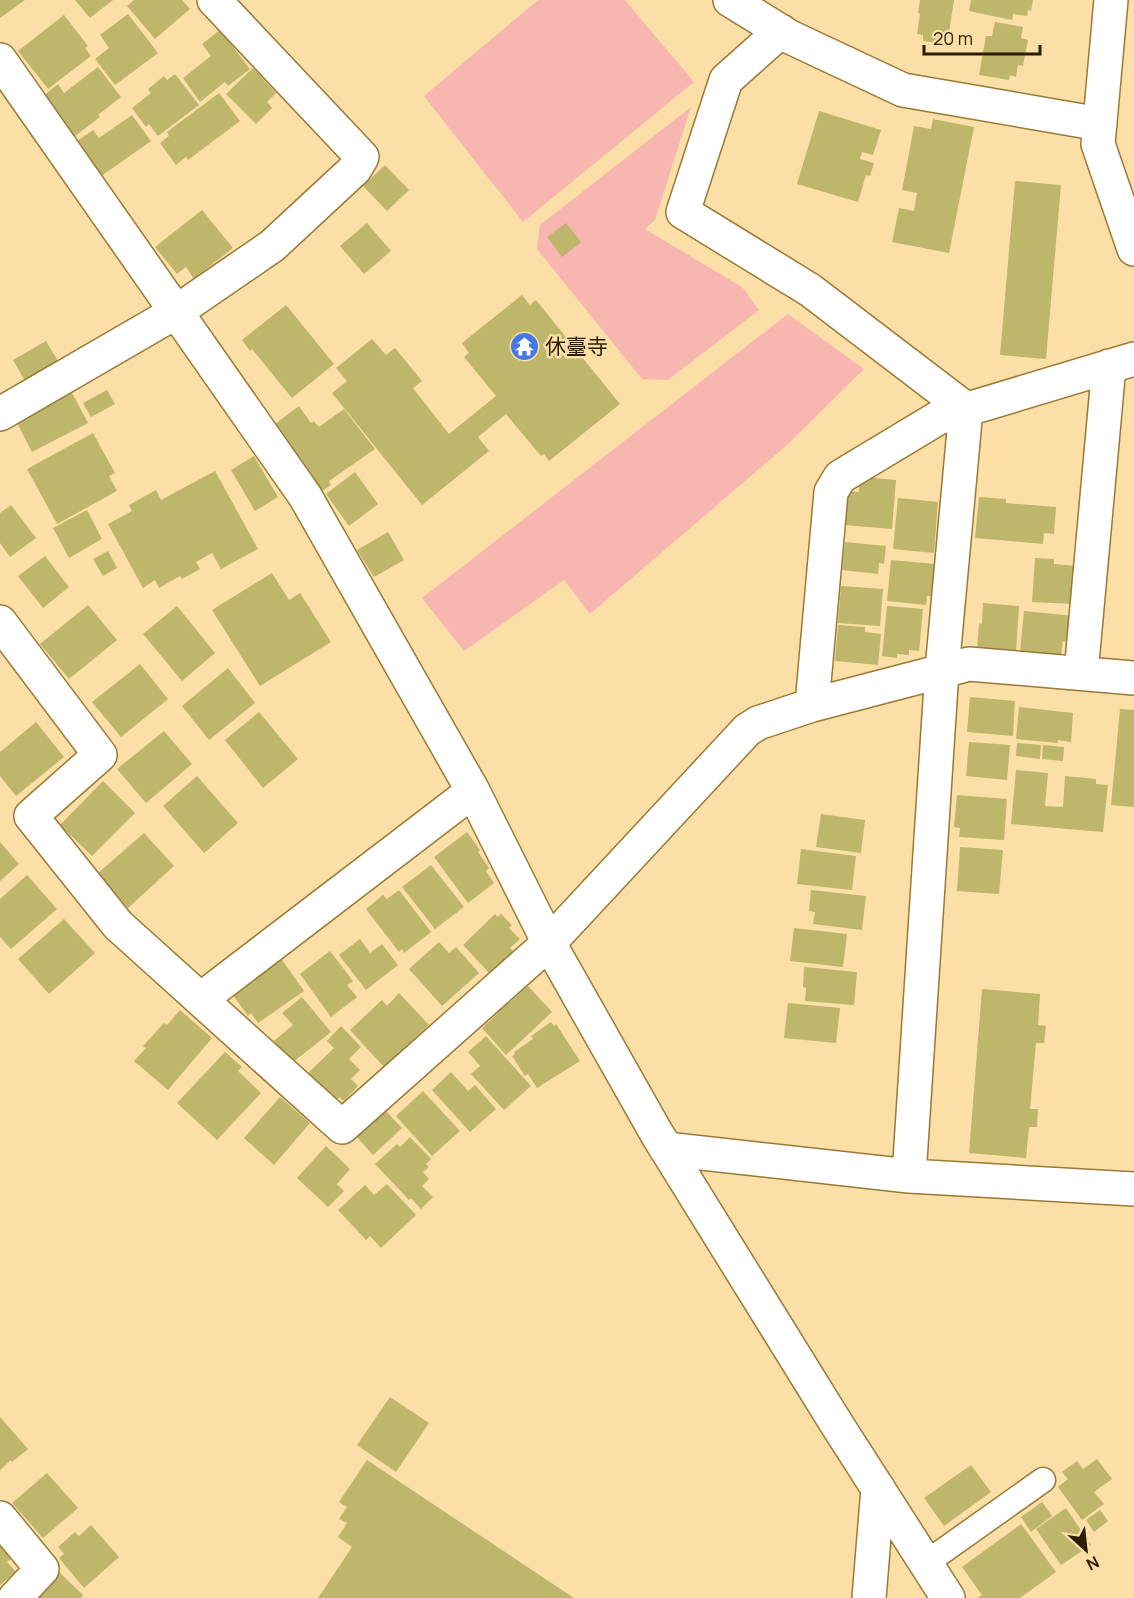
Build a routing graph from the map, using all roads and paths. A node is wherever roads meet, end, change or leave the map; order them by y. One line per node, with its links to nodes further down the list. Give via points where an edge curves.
1 (214, 0): 8 (street, via 362,157 356,168 272,246)
2 (730, 0): 4 (street)
3 (1111, 0): 6 (street)
4 (781, 31): 6 (street, via 903,90); 10 (street, via 726,80 683,212 810,290)
5 (0, 60): 8 (street)
6 (1100, 124): 7 (street, via 1098,144)
7 (1134, 249)
8 (177, 312): 11 (street); 17 (street, via 305,495)
9 (1121, 363): 10 (street); 14 (street)
10 (966, 410): 13 (street); 16 (street, via 938,418 840,477 831,492)
11 (0, 414)
12 (0, 622): 19 (street, via 100,755 31,816 117,925)
13 (942, 670): 14 (street, via 969,664); 16 (street); 21 (street)
14 (1081, 673): 15 (street)
15 (1134, 678)
16 (812, 705): 18 (street, via 747,730)
17 (473, 791): 18 (street); 19 (street)
18 (549, 943): 19 (street, via 342,1126); 20 (street)
19 (201, 999)
20 (666, 1149): 21 (street); 24 (street)
21 (909, 1176): 22 (street)
22 (1134, 1189)
23 (1043, 1480): 26 (lane)
24 (878, 1488): 26 (street); 28 (street)
25 (0, 1518): 27 (street, via 42,1569)
26 (926, 1563): 29 (street)
27 (15, 1598)
28 (869, 1598)
29 (948, 1598)

